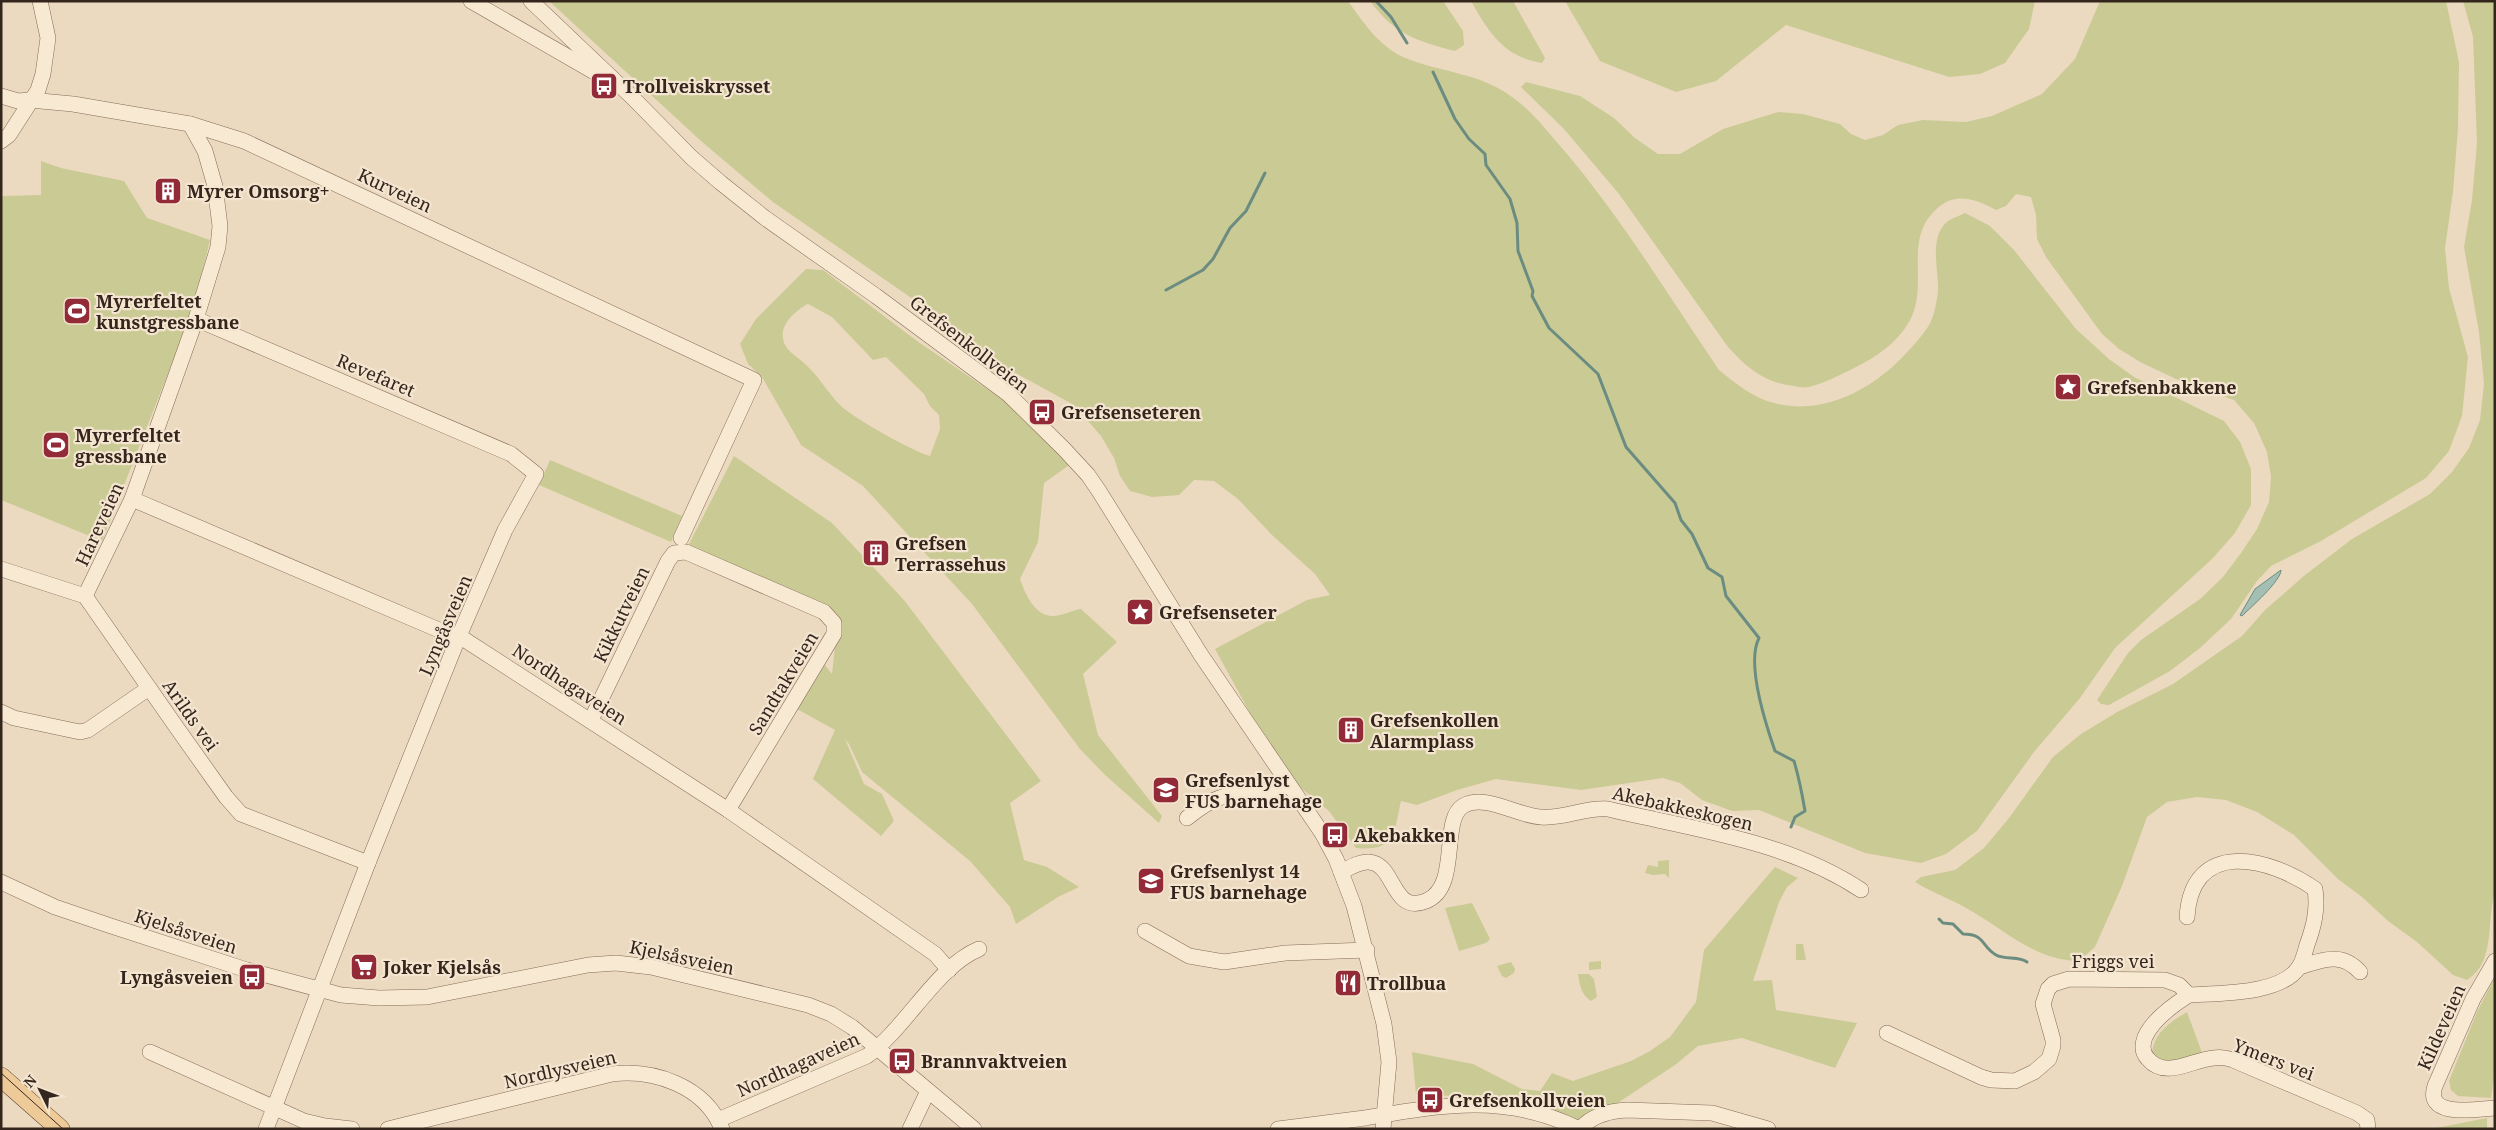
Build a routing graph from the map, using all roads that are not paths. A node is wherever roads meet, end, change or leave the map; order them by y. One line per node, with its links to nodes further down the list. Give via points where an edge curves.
1 (40, 1): 6 (street, via 48,38 43,74 38,90)
2 (471, 1): 4 (street)
3 (531, 1): 4 (street, Grefsenkollveien)
4 (583, 59): 20 (street, Grefsenkollveien, via 615,83 692,158 740,199 1001,390 1068,453 1099,490 1201,655)
5 (1, 96): 6 (street, Kurveien, via 18,101)
6 (30, 100): 7 (street, Kurveien); 8 (street)
7 (190, 124): 9 (street, Hareveien, via 205,151 215,186 220,226 216,257); 12 (street, Kurveien, via 244,141 297,165 754,380)
8 (1, 142)
9 (196, 319): 10 (street, Revefaret, via 512,454); 11 (street, Hareveien)
10 (536, 474): 16 (street, Lyngåsveien, via 505,530)
11 (132, 499): 15 (street, Hareveien); 16 (street, Nordhagaveien)
12 (681, 538)
13 (674, 553): 19 (street, Kikkutveien); 21 (street, Sandtakveien, via 686,552 767,587 824,612 834,623 832,639)
14 (1, 569): 15 (street)
15 (86, 596): 17 (street, Arilds vei)
16 (459, 636): 19 (street, Nordhagaveien); 23 (street, Lyngåsveien)
17 (149, 688): 18 (street, via 88,730 80,732 14,718); 23 (street, Arilds vei, via 241,814)
18 (1, 712)
19 (591, 720): 21 (street, Nordhagaveien)
20 (1288, 785): 22 (street, via 1265,794 1218,798); 24 (street, Grefsenkollveien, via 1322,833)
21 (728, 810): 33 (street, Nordhagaveien, via 934,954)
22 (1187, 818)
23 (368, 863): 35 (street, Lyngåsveien)
24 (1341, 872): 26 (street, Akebakkeskogen, via 1364,862 1374,863 1384,870 1403,899 1414,903 1428,900 1442,884 1454,817 1462,807 1471,803 1487,803 1539,817 1608,809 1779,850); 30 (street, Grefsenkollveien)
25 (1, 882): 35 (street, Kjelsåsveien, via 78,915)
26 (1861, 890)
27 (2188, 917): 32 (street, via 2193,886 2199,877 2219,865 2262,862 2296,876 2315,889 2318,907)
28 (1145, 930): 30 (street, via 1189,956 1224,962 1285,952)
29 (979, 950): 33 (street, Nordhagaveien, via 969,953)
30 (1367, 950): 44 (street, Grefsenkollveien, via 1387,1040 1389,1071)
31 (2495, 961): 43 (street, Kildeveien, via 2474,999 2433,1097 2450,1110)
32 (2299, 967): 34 (street, via 2340,959 2351,962); 36 (street, via 2289,978 2261,989)
33 (949, 970): 38 (street, Nordhagaveien)
34 (2360, 972)
35 (320, 991): 38 (street, Kjelsåsveien, via 365,998 427,996 588,965 628,964 820,1009 842,1020); 42 (street, Lyngåsveien)
36 (2189, 995): 37 (street, Friggs vei, via 2179,985 2165,980 2069,979 2053,984 2043,1004 2053,1040 2052,1052 2034,1072 2015,1081 1981,1077); 56 (street, Ymers vei, via 2161,1016 2146,1034 2143,1050 2151,1062 2171,1068 2214,1058 2233,1060 2357,1113 2367,1120)
37 (1887, 1033)
38 (878, 1047): 41 (street, Kjelsåsveien); 45 (street, Nordhagaveien, via 855,1062)
39 (150, 1052): 42 (street)
40 (1, 1077): 46 (main road)
41 (928, 1091): 50 (street); 51 (street, Kjelsåsveien)
42 (274, 1108): 47 (street, Lyngåsveien); 48 (street, via 315,1124)
43 (2495, 1108)
44 (1385, 1113): 52 (street); 53 (street, Grefsenkollveien); 54 (street, via 1464,1104 1495,1105 1541,1113)
45 (720, 1124): 49 (street, Nordlysveien, via 696,1096 678,1084 653,1075 622,1073)
46 (60, 1129)
47 (266, 1129)
48 (352, 1129)
49 (388, 1129)
50 (910, 1129)
51 (974, 1129)
52 (1278, 1129)
53 (1383, 1129)
54 (1579, 1129): 55 (street, via 1592,1118 1627,1110 1712,1113)
55 (1768, 1129)
56 (2368, 1129)

